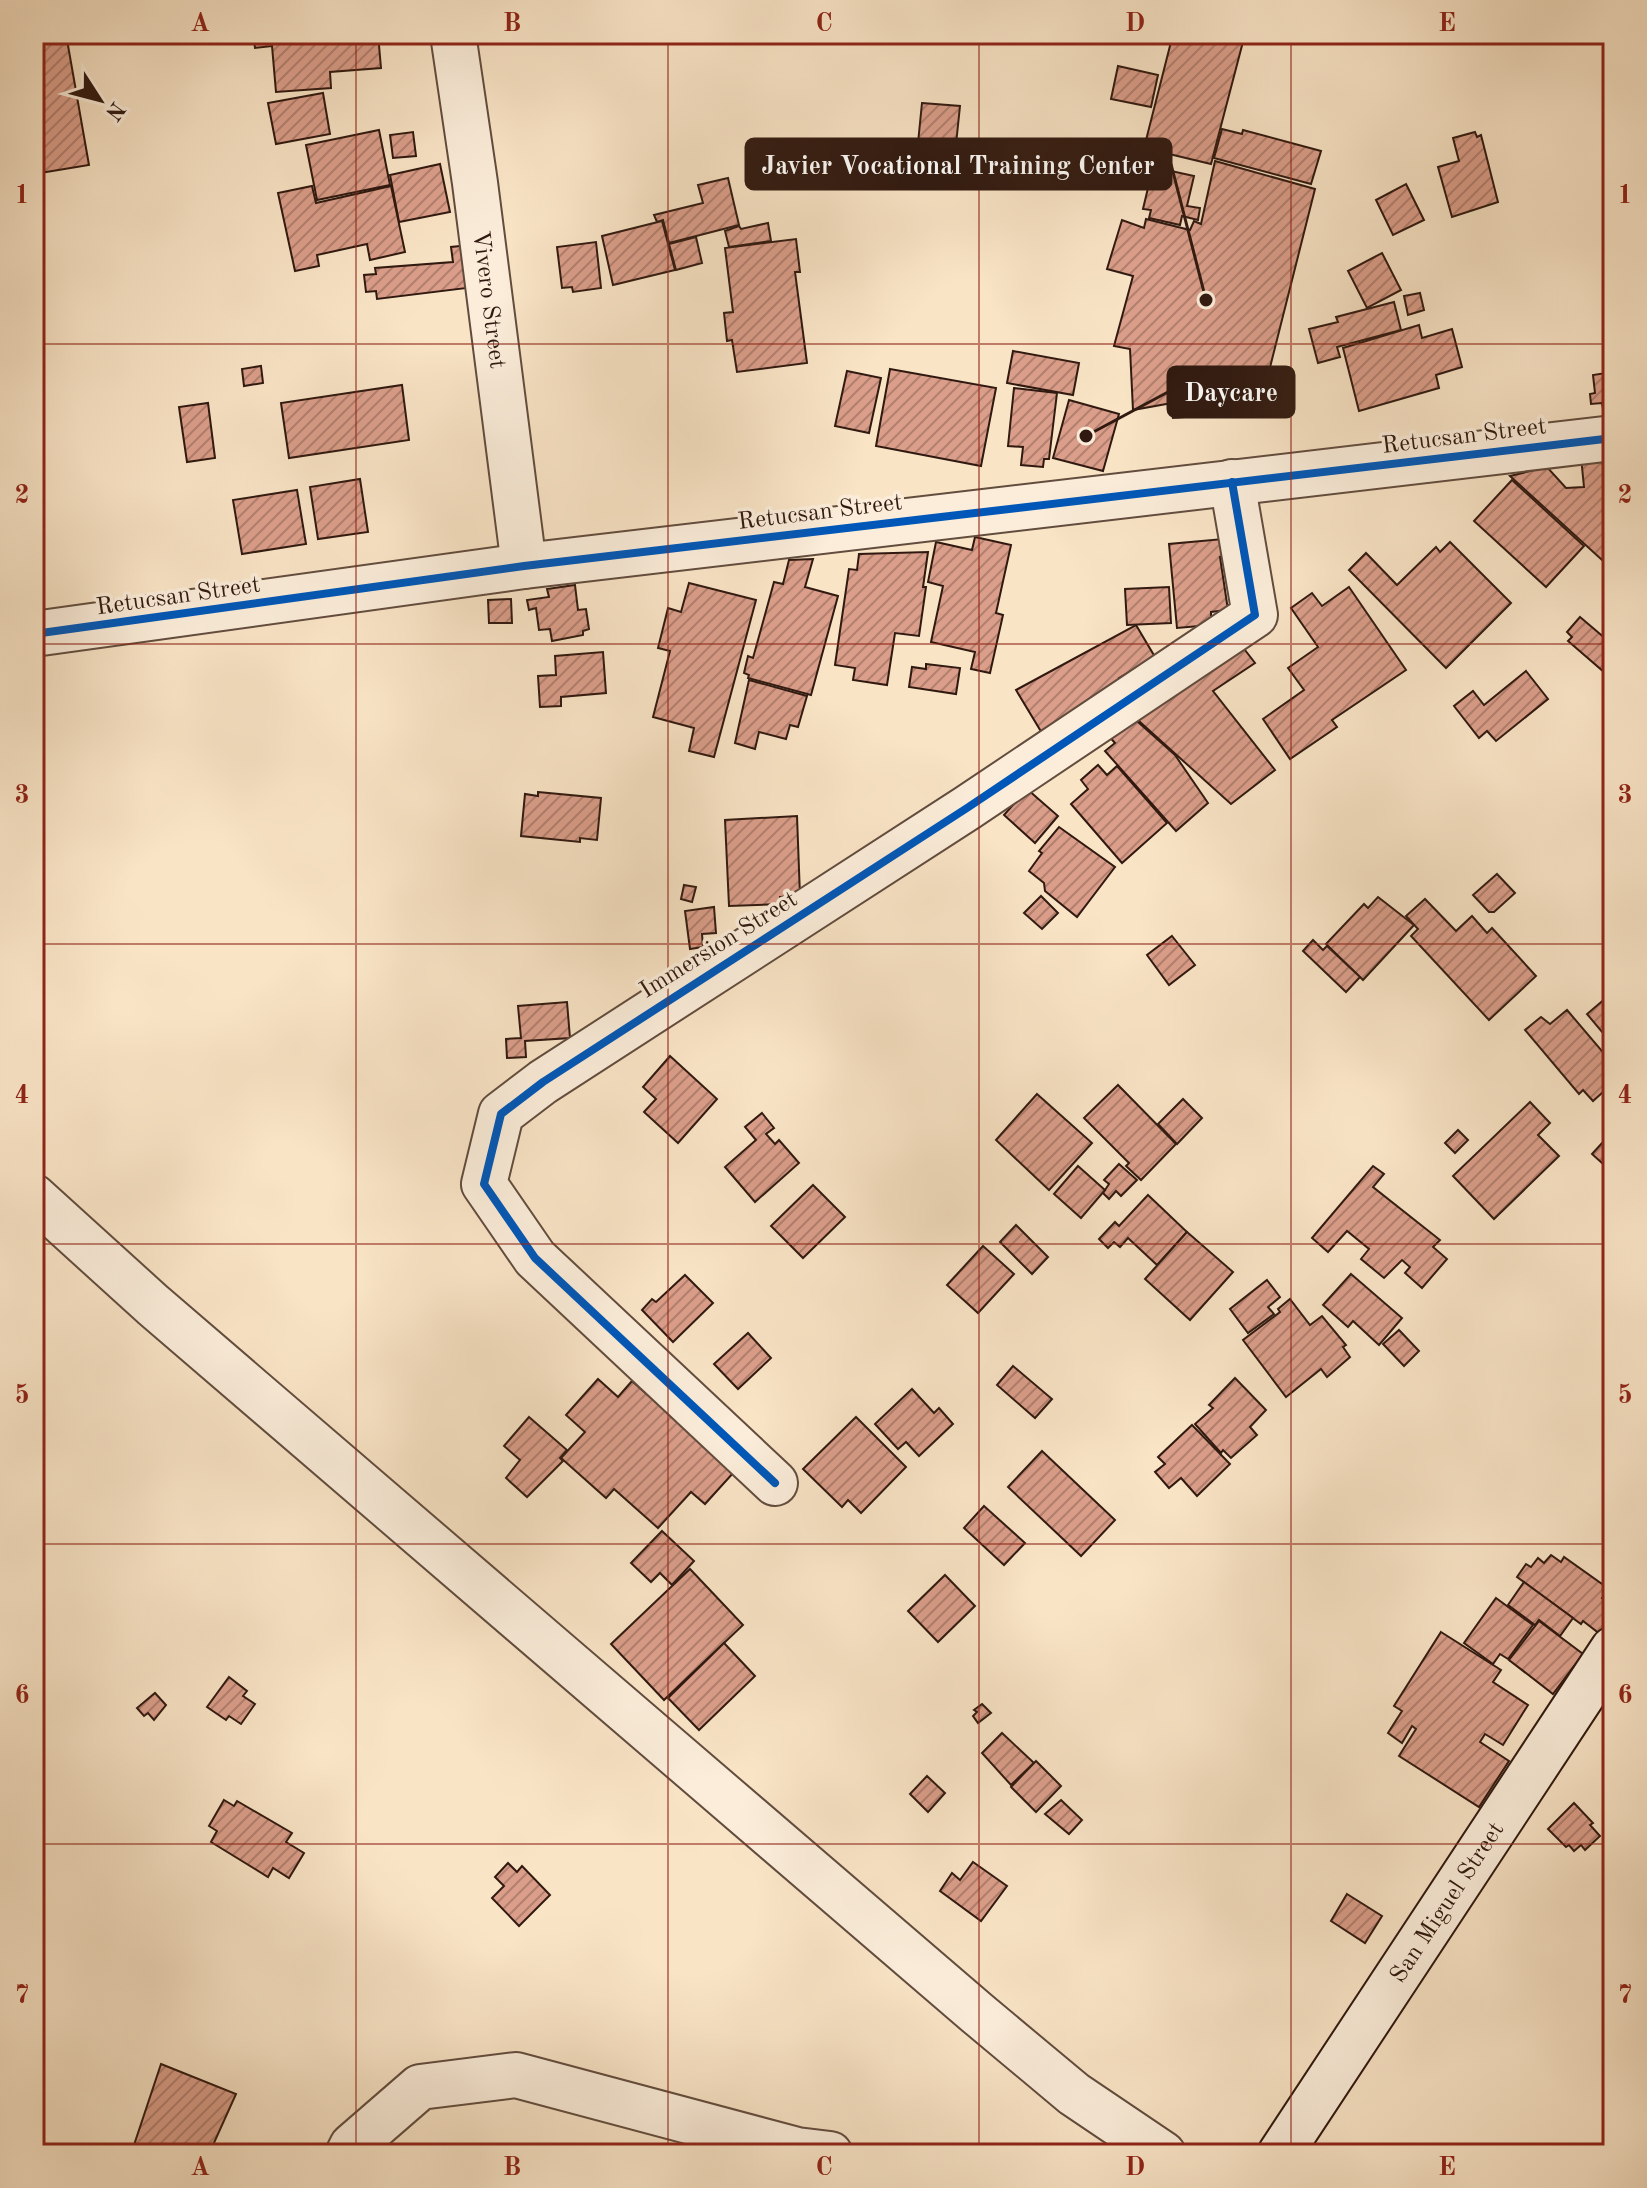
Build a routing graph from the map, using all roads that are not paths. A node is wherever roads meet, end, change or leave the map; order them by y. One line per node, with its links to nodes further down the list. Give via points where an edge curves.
1 (453, 34): 4 (street, Vivero Street)
2 (1613, 438): 3 (street, Retucsan Street)
3 (1232, 482): 4 (street, Retucsan Street); 7 (street, Immersion Street, via 1255,615 955,816 643,1015 501,1114 484,1184 535,1258)
4 (524, 566): 5 (street, Retucsan Street)
5 (34, 634)
6 (34, 1197): 11 (street, via 1001,2033 1074,2094)
7 (775, 1483)
8 (1613, 1649): 12 (street, San Miguel Street)
9 (348, 2154): 10 (street, via 420,2087 516,2075 797,2150)
10 (830, 2154)
11 (1163, 2154)
12 (1280, 2154)

